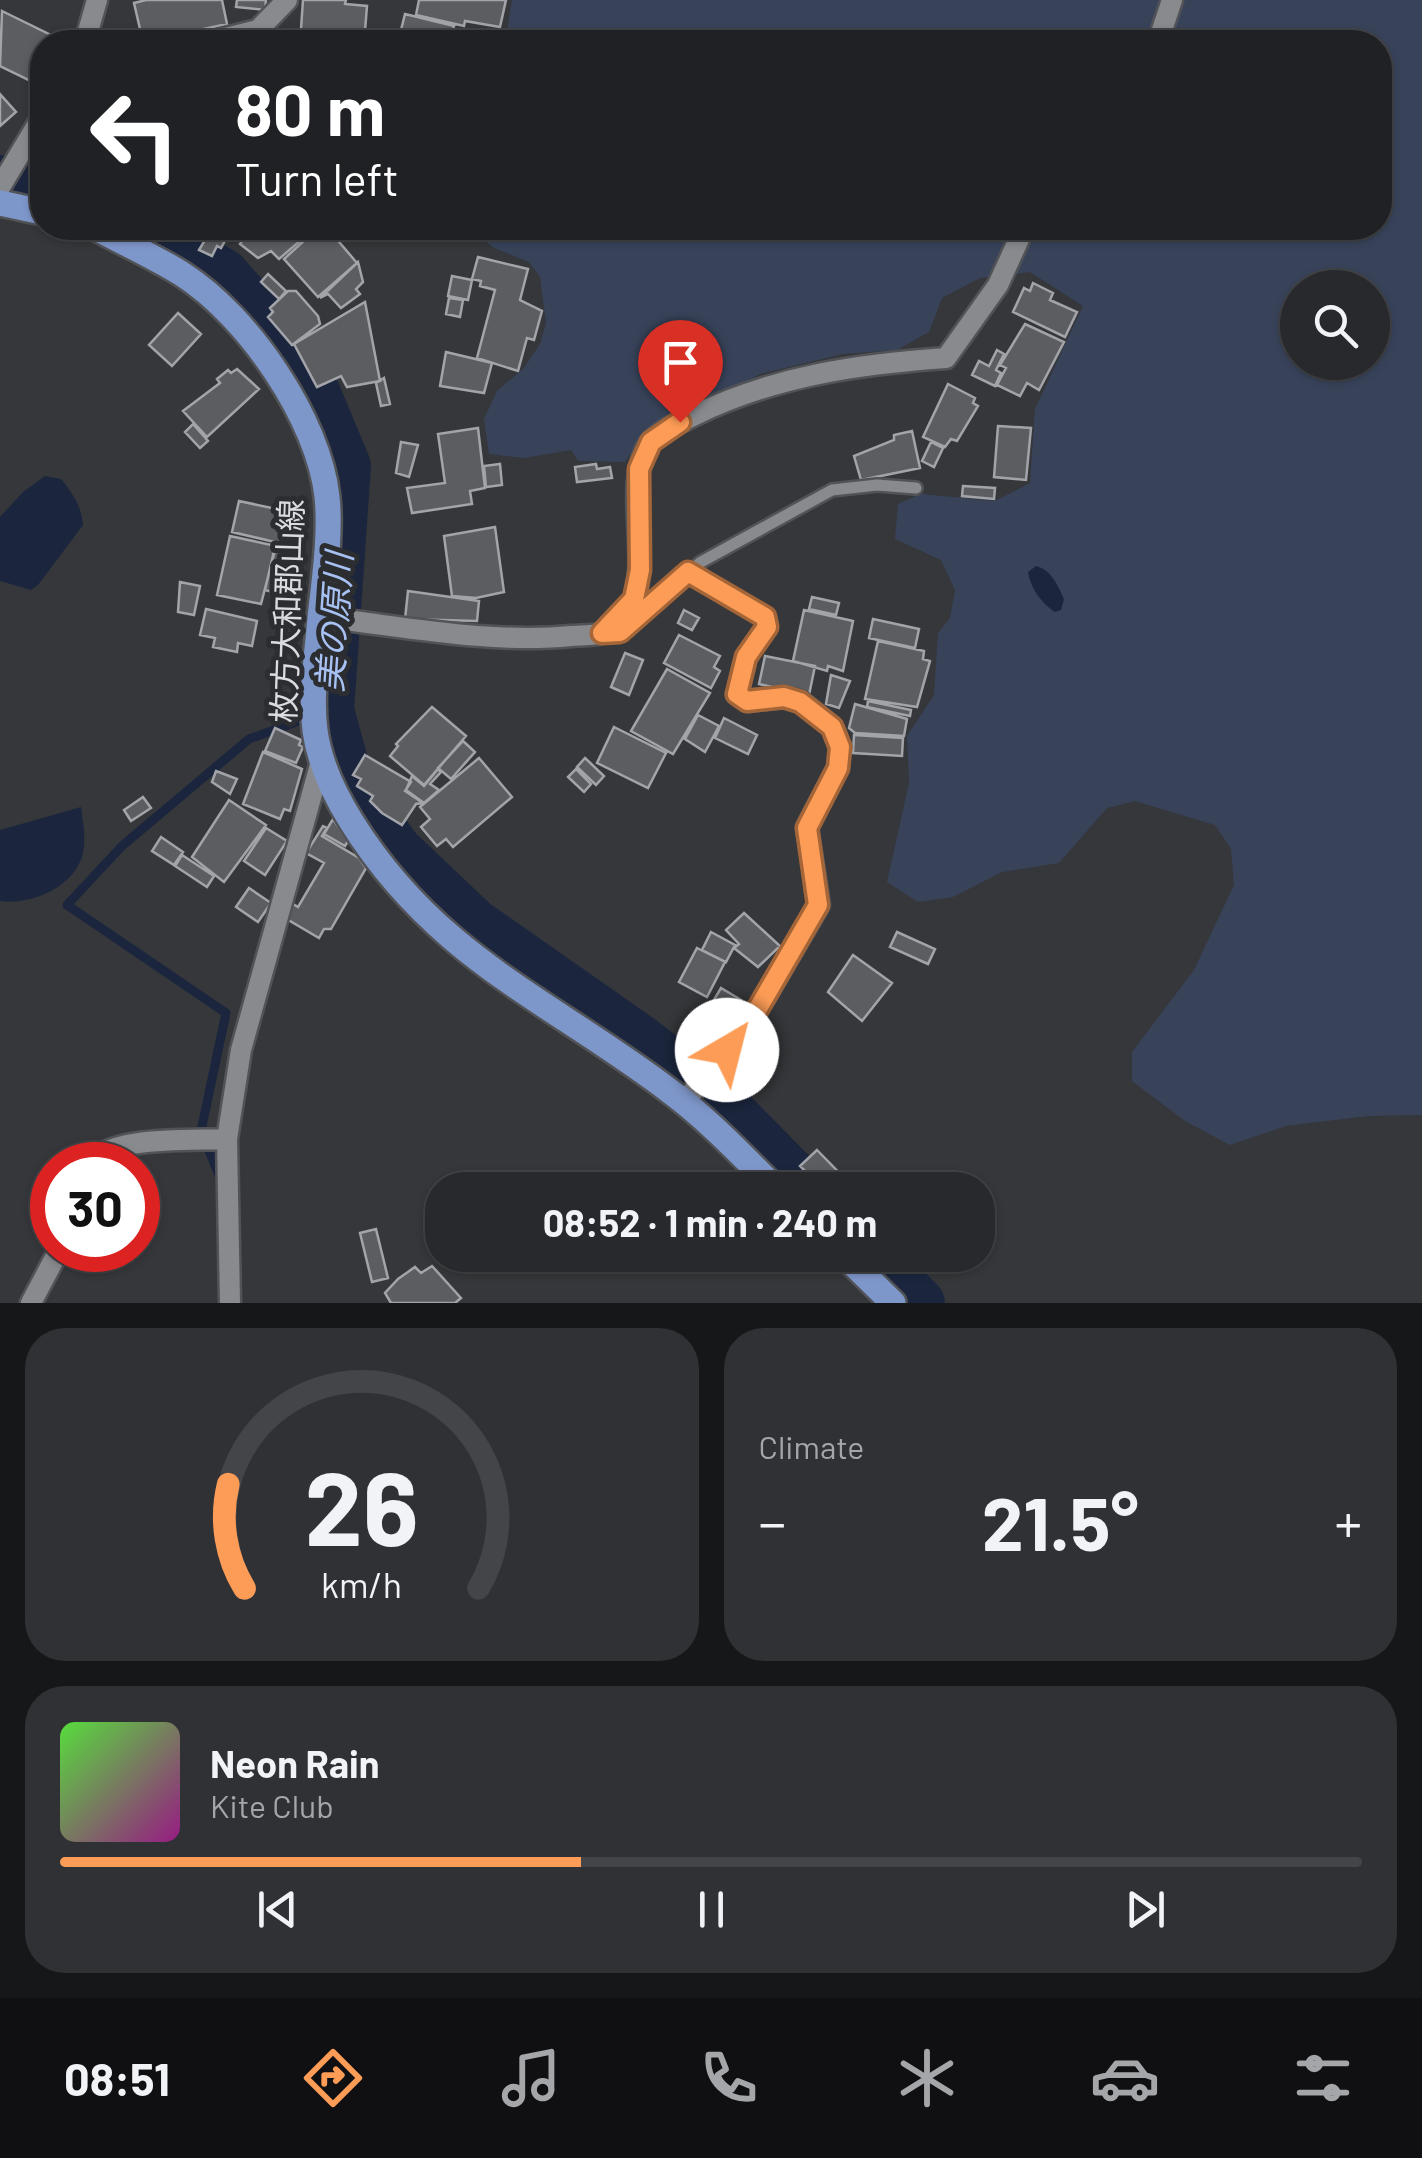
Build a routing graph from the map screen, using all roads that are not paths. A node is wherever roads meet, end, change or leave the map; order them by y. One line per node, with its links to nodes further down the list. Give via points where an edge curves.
1 (97, 0): 4 (street)
2 (286, 0): 5 (street)
3 (1172, 0): 6 (street)
4 (90, 30)
5 (258, 30)
6 (1162, 30)
7 (30, 138): 8 (street)
8 (0, 187)
9 (0, 203): 10 (main road)
10 (30, 209)
11 (118, 240): 15 (main road, 枚方大和郡山線, via 185,276 235,320 315,442 328,499)
12 (1018, 240): 16 (street, via 998,284 946,358 805,374 722,402 651,442 639,469 634,599)
13 (916, 488): 14 (lane, via 832,490)
14 (688, 572): 16 (lane, via 620,632); 17 (lane, via 765,617 767,627)
15 (320, 617): 16 (street, via 536,640); 18 (main road, 枚方大和郡山線, via 311,702)
16 (602, 633)
17 (744, 666): 19 (street, via 737,694 747,701 784,697 809,708 832,727 840,747 838,768 807,828 818,905 749,1024)
18 (320, 765): 19 (main road, 枚方大和郡山線, via 377,863 418,910 474,960); 20 (street, via 241,1050)
19 (684, 1102): 22 (main road, 枚方大和郡山線)
20 (227, 1139): 21 (street); 26 (street)
21 (159, 1142)
22 (758, 1172)
23 (46, 1272): 25 (street)
24 (861, 1272): 27 (main road)
25 (30, 1303)
26 (230, 1303)
27 (893, 1303)

